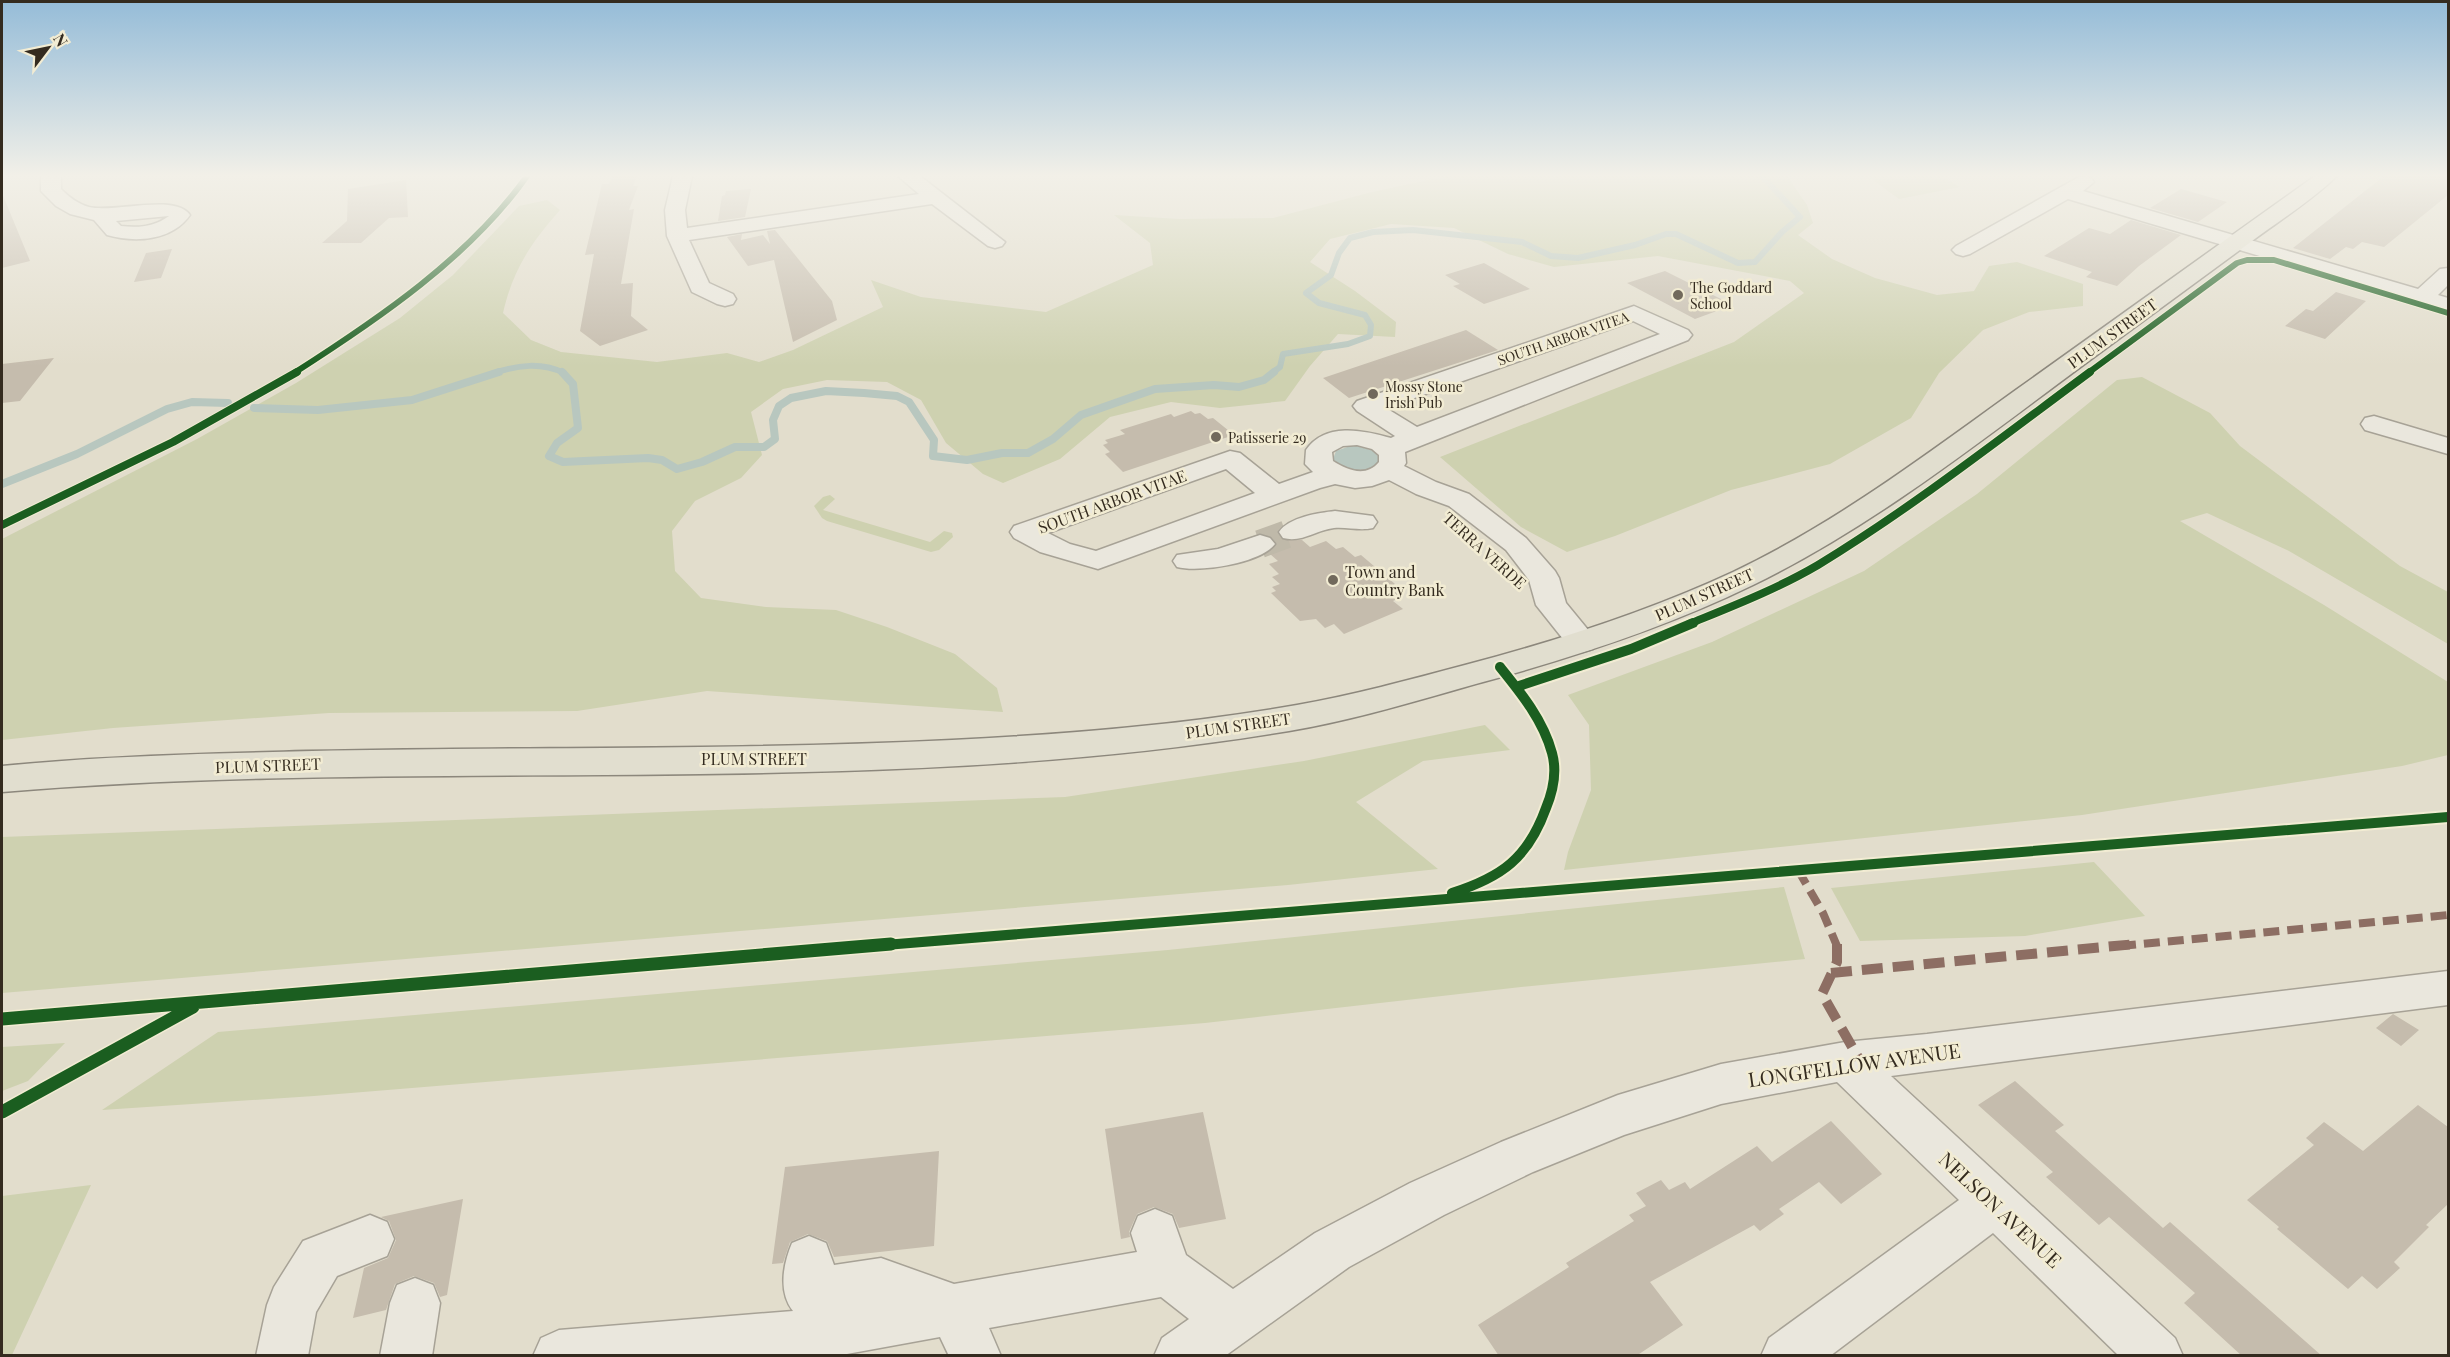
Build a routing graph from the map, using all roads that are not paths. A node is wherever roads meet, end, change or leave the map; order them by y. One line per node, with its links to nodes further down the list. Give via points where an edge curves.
1 (679, 239): 11 (street, via 700,286)
2 (991, 239): 6 (street)
3 (1982, 239): 8 (street)
4 (2228, 239): 7 (street)
5 (2241, 239): 7 (main road, PLUM STREET)
6 (995, 242)
7 (2237, 242): 10 (street); 23 (main road, PLUM STREET, via 1838,528 1702,597)
8 (1963, 250)
9 (2448, 274): 10 (street)
10 (2422, 297): 12 (street)
11 (725, 299)
12 (2448, 305)
13 (2374, 424): 15 (street)
14 (1415, 437): 14 (street, SOUTH ARBOR VITEA, via 1567,378 1680,335 1634,313 1366,406); 16 (street, SOUTH ARBOR VITEA)
15 (2448, 446)
16 (1390, 460): 17 (street, SOUTH ARBOR VITAE, via 1382,475 1359,480); 17 (street, via 1371,439 1334,440 1319,450 1317,457 1319,464); 23 (street, TERRA VERDE, via 1426,488 1460,500 1516,544 1544,578 1551,605)
17 (1335, 475): 18 (street, SOUTH ARBOR VITAE)
18 (1275, 495): 18 (street, SOUTH ARBOR VITAE, via 1098,560 1064,552 1024,532 1230,459)
19 (1363, 522): 20 (street, via 1344,518)
20 (1293, 532)
21 (1260, 544): 22 (street, via 1223,558)
22 (1188, 561)
23 (1582, 642): 24 (main road, PLUM STREET, via 1479,673 1290,718 1059,746 847,758 292,764)
24 (2, 779)
25 (2448, 988): 26 (street, LONGFELLOW AVENUE)
26 (1845, 1061): 27 (street, NELSON AVENUE); 32 (street, LONGFELLOW AVENUE, via 1721,1084 1618,1116 1517,1157 1426,1199 1332,1250)
27 (1995, 1203): 38 (street); 39 (street, NELSON AVENUE)
28 (370, 1239): 33 (street, via 320,1258 292,1305)
29 (809, 1260): 31 (street, via 809,1293 881,1283)
30 (415, 1303): 34 (street)
31 (954, 1309): 32 (street, via 1161,1252); 35 (street, via 803,1336); 36 (street)
32 (1232, 1320): 37 (street, LONGFELLOW AVENUE)
33 (282, 1356)
34 (406, 1356)
35 (559, 1356)
36 (975, 1356)
37 (1180, 1356)
38 (1787, 1356)
39 (2157, 1356)

